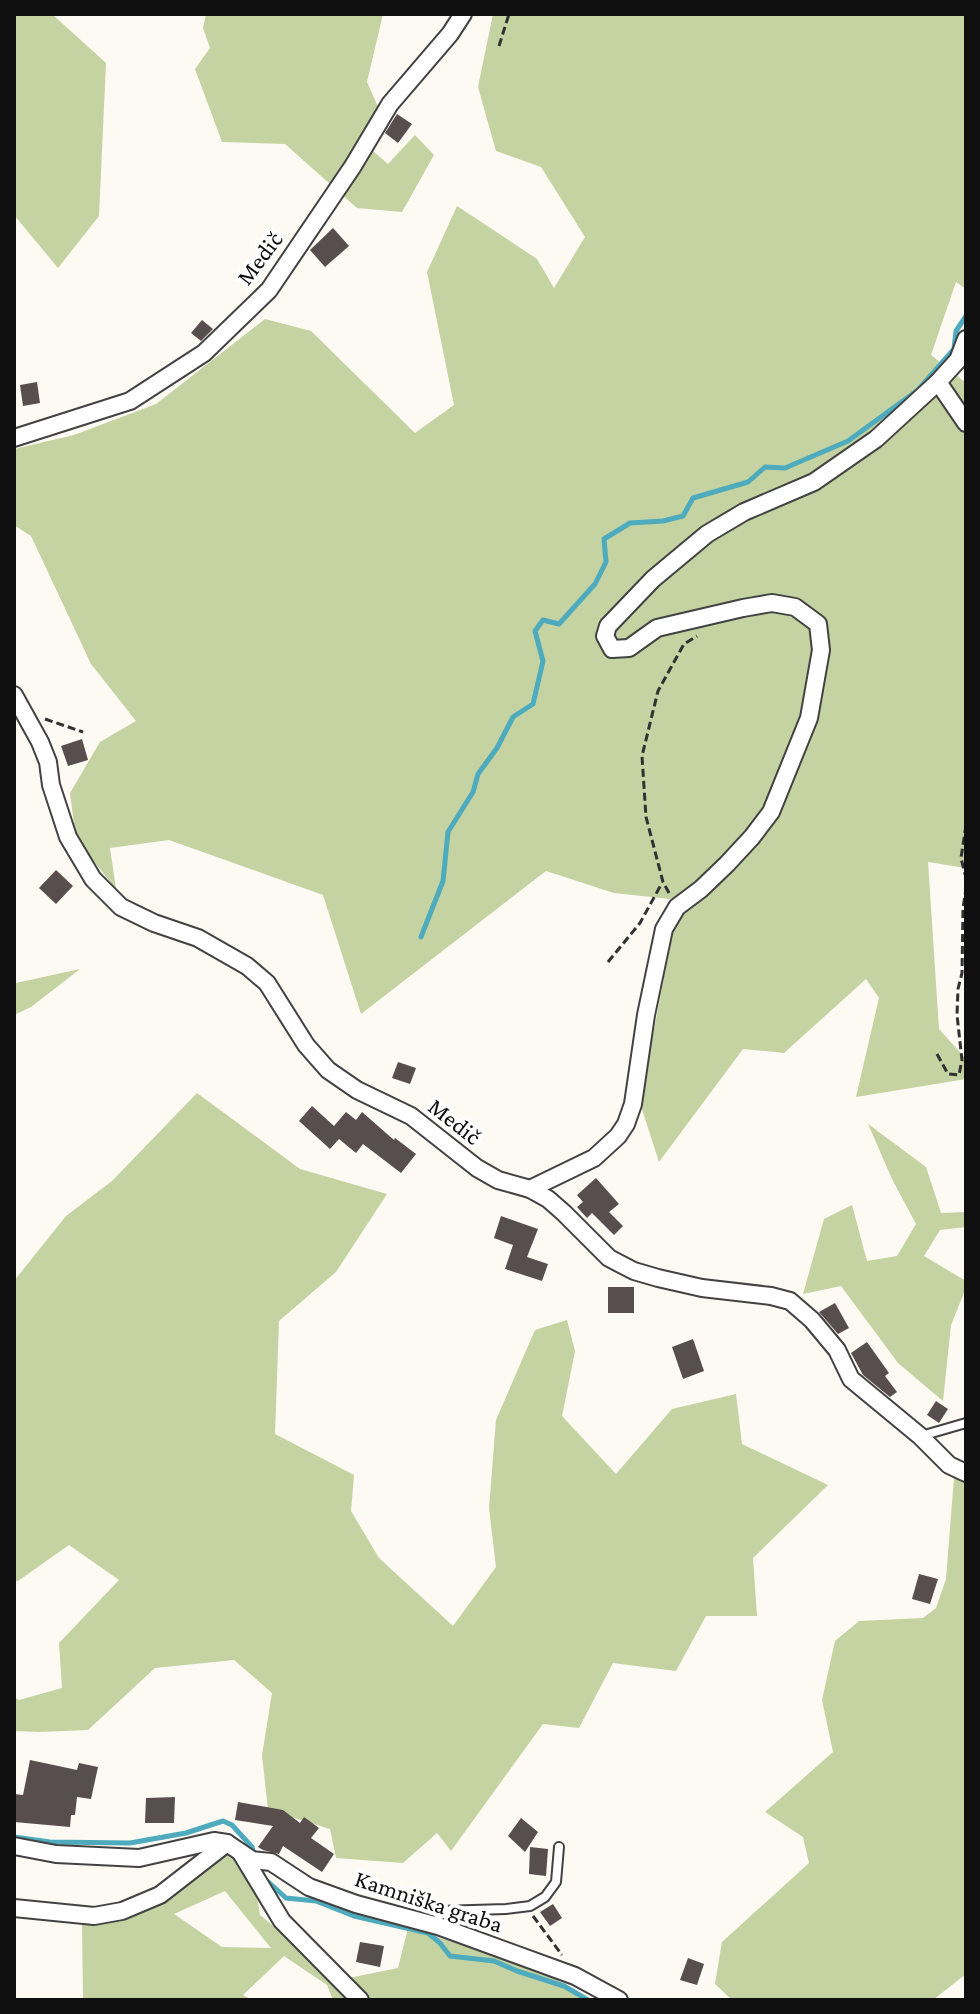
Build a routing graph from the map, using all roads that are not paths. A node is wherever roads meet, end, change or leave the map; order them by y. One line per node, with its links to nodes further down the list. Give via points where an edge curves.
1 (463, 14): 6 (street, Medič, via 390,104 269,290 204,353 130,401)
2 (966, 339): 3 (street)
3 (962, 364): 4 (street)
4 (938, 382): 5 (street); 8 (street, via 876,439 814,482 707,534 608,626 605,636 612,649 629,648 657,628 772,603 795,607 818,624 821,650 809,718 771,812 727,864 677,907 664,929 626,1124 594,1158)
5 (966, 423)
6 (14, 438)
7 (14, 695): 8 (street, Medič, via 44,752 68,837 93,879 121,907 198,938 247,966 267,983 328,1070 411,1116 477,1168)
8 (530, 1189): 10 (street, Medič, via 564,1213 609,1258 634,1271 790,1301 837,1350 851,1379)
9 (966, 1423): 10 (lane)
10 (920, 1436): 11 (street, Medič, via 949,1465)
11 (966, 1473)
12 (14, 1846): 14 (street, Kamniška graba, via 139,1858 214,1841)
13 (559, 1847): 16 (lane, via 556,1882 545,1897 526,1907 439,1911)
14 (240, 1852): 15 (street, via 122,1911 94,1916); 16 (street, Kamniška graba, via 271,1862 309,1887); 17 (street, via 282,1921)
15 (14, 1908)
16 (438, 1926): 18 (street, Kamniška graba, via 575,1976)
17 (360, 2000)
18 (619, 2000)

